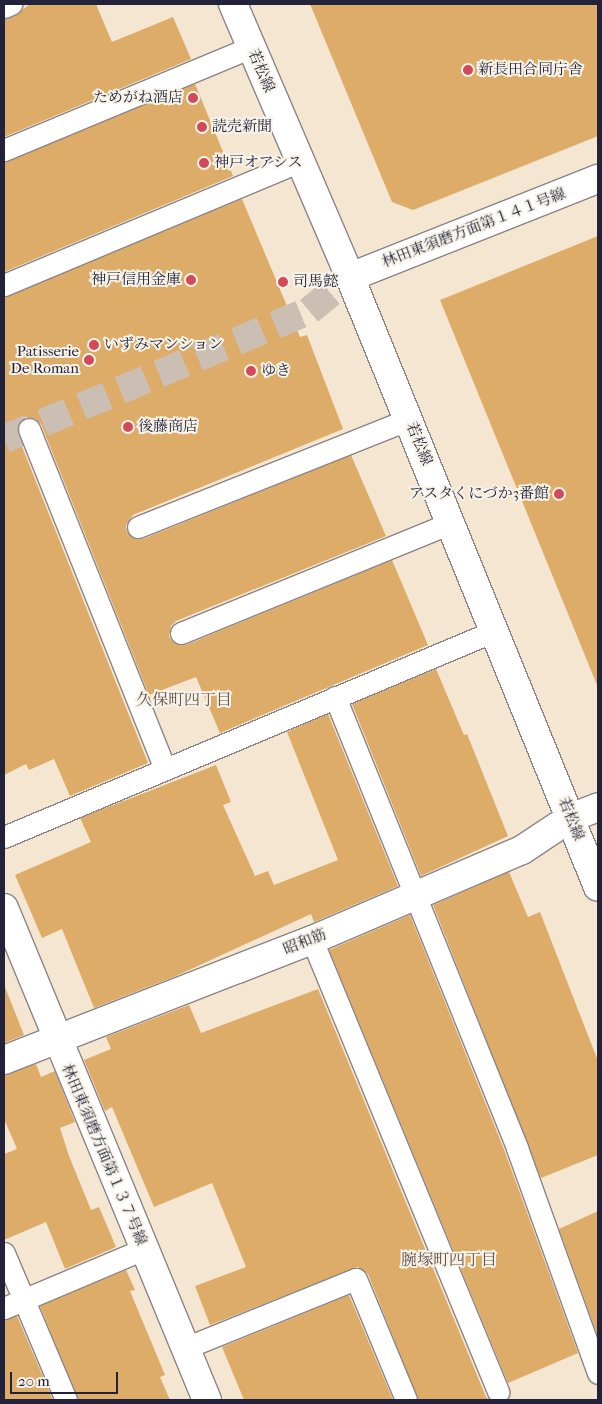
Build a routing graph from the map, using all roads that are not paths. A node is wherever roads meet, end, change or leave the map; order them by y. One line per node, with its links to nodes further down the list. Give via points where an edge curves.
1 (11, 4): 3 (lane)
2 (233, 4): 4 (street, 若松線)
3 (4, 7)
4 (251, 48): 5 (lane); 6 (street, 若松線)
5 (4, 150)
6 (300, 161): 8 (street, 若松線); 9 (lane)
7 (598, 179): 8 (street, 林田東須磨方面第１４１号線)
8 (350, 277): 10 (street, 若松線)
9 (4, 285)
10 (408, 419): 12 (street, 若松線); 13 (lane)
11 (29, 428): 17 (lane)
12 (450, 523): 14 (street, 若松線); 15 (lane)
13 (138, 526)
14 (494, 631): 16 (lane); 19 (street, 若松線)
15 (181, 633)
16 (335, 697): 17 (lane); 22 (lane)
17 (165, 769): 20 (lane)
18 (598, 807): 19 (street, 昭和筋)
19 (570, 818): 21 (street, 若松線); 22 (street, 昭和筋, via 522,850)
20 (4, 837)
21 (598, 887)
22 (414, 895): 24 (street, 昭和筋); 32 (lane, via 517,1148)
23 (4, 908): 25 (street, 林田東須磨方面第１３７号線)
24 (312, 940): 25 (street, 昭和筋); 33 (lane)
25 (56, 1039): 26 (street, 昭和筋); 27 (street, 林田東須磨方面第１３７号線)
26 (4, 1060)
27 (144, 1250): 29 (lane); 31 (street, 林田東須磨方面第１３７号線)
28 (4, 1253): 29 (lane)
29 (24, 1300): 30 (lane); 35 (lane)
30 (4, 1308)
31 (185, 1348): 34 (street, 林田東須磨方面第１３７号線); 36 (lane, via 356,1280)
32 (598, 1373)
33 (498, 1392)
34 (202, 1399)
35 (66, 1400)
36 (406, 1400)

